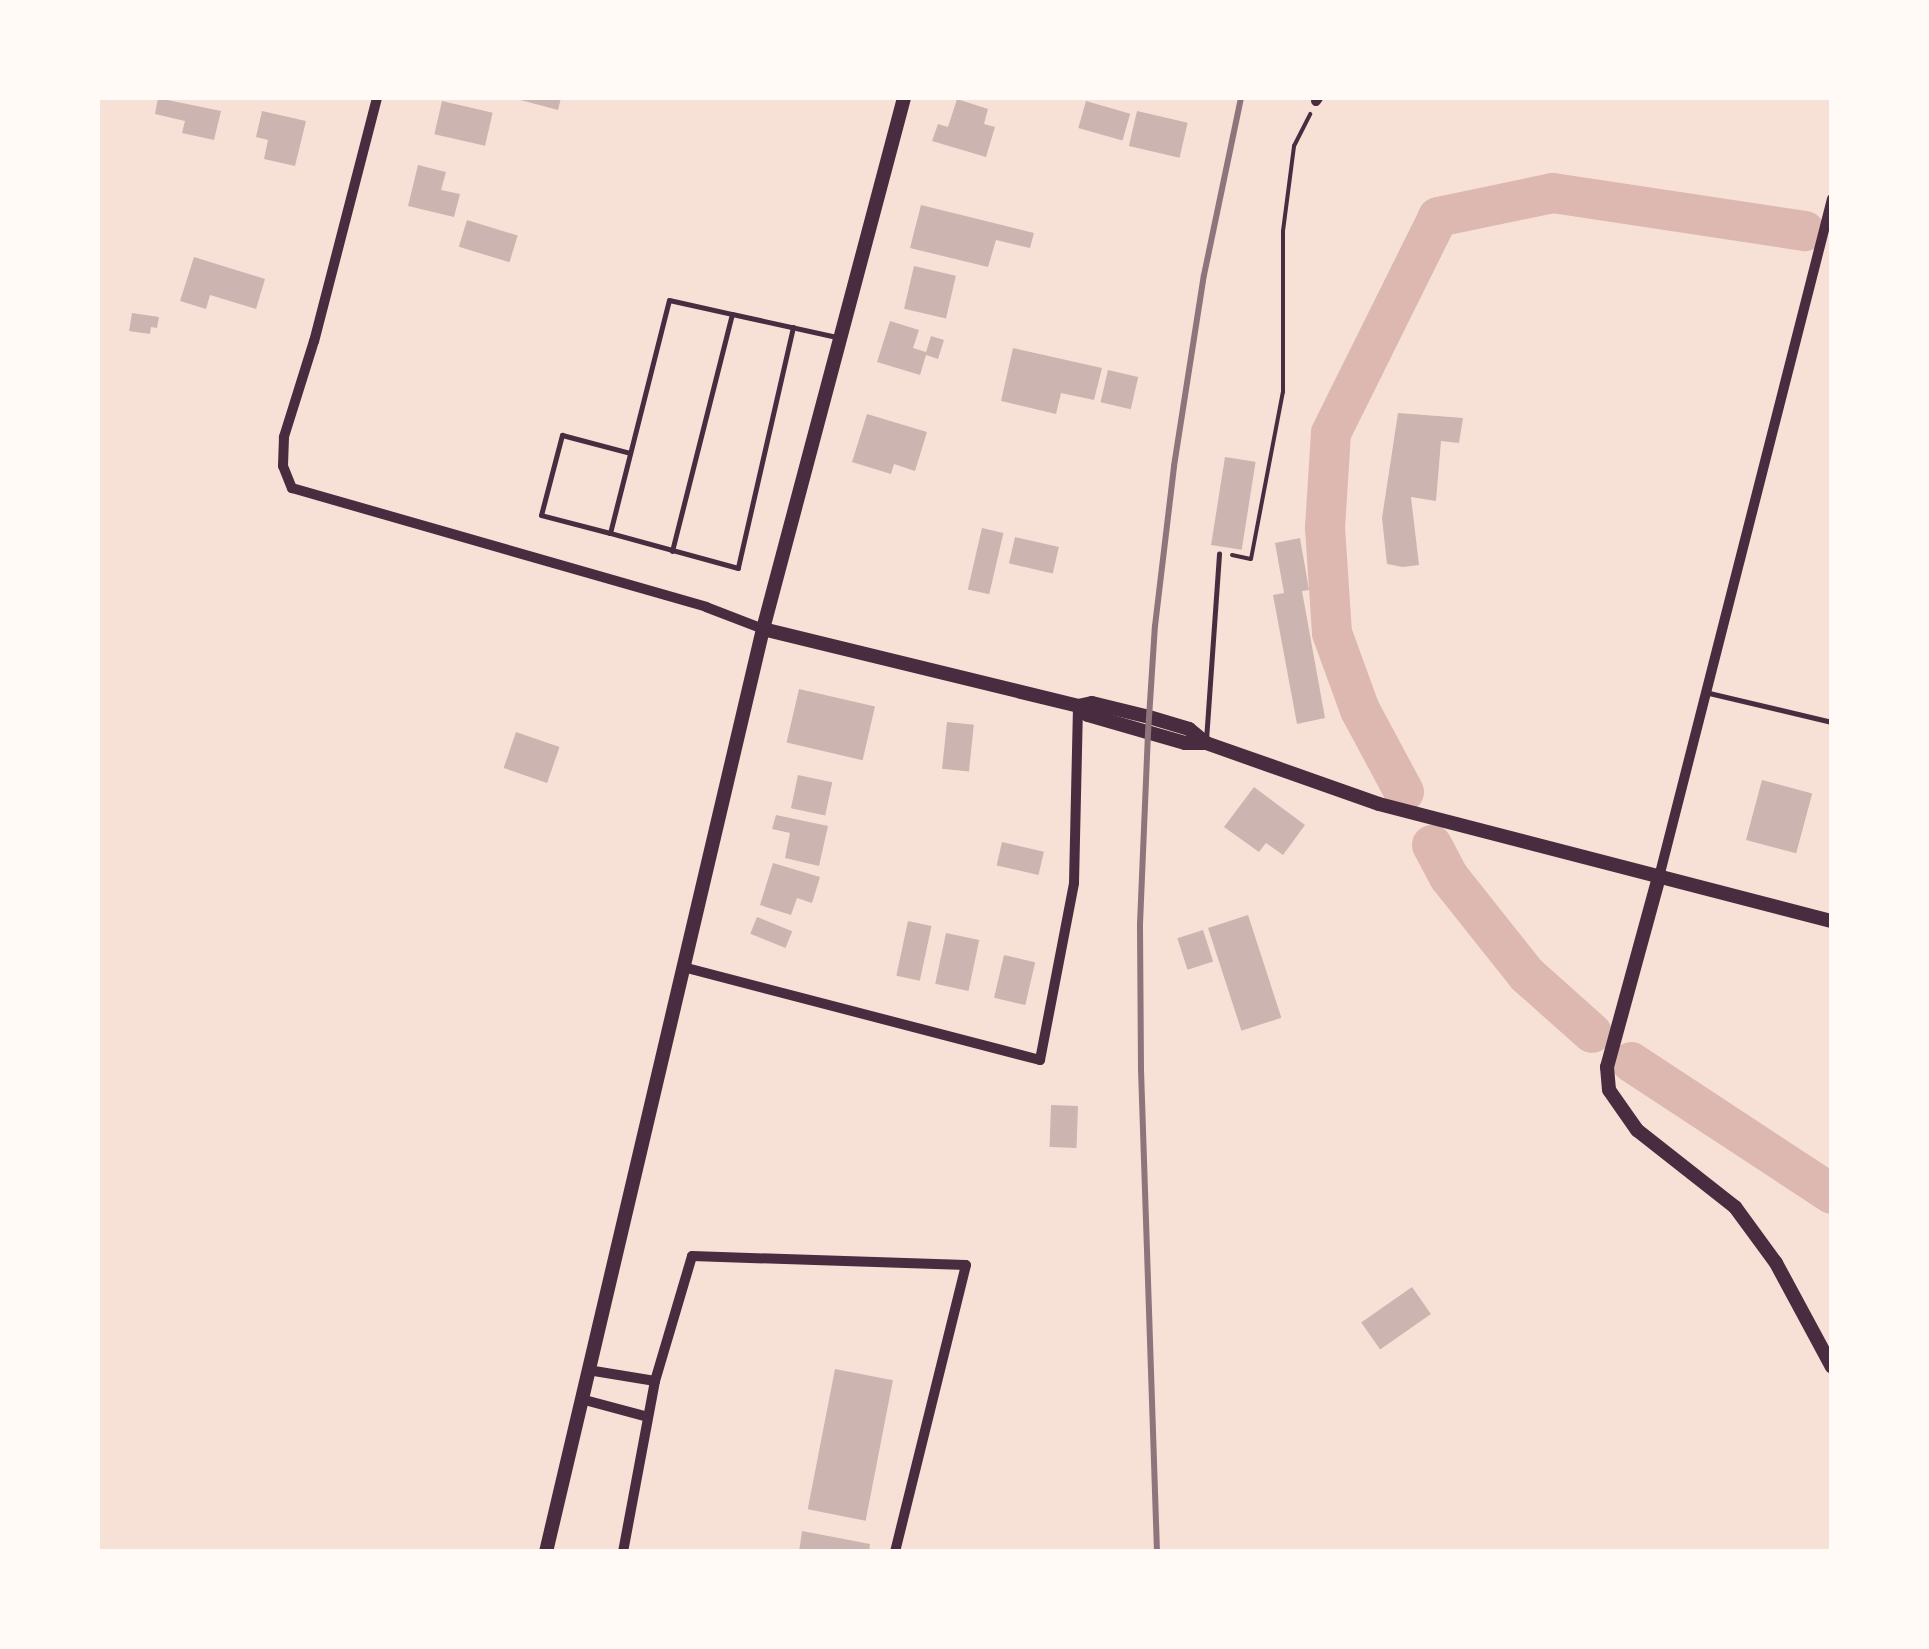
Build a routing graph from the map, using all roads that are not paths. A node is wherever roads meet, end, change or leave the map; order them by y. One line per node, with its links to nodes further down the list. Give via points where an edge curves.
1 (377, 98): 11 (street, via 284,437 286,476 298,492 706,607)
2 (904, 98): 6 (street)
3 (1832, 200): 12 (street)
4 (732, 314): 5 (lane); 7 (lane, via 669,300); 9 (lane)
5 (792, 328): 6 (lane); 9 (lane, via 738,568)
6 (840, 338): 11 (street)
7 (630, 453): 8 (lane); 8 (lane, via 562,435 541,515)
8 (610, 533): 9 (lane)
9 (672, 551)
10 (1219, 553): 15 (lane)
11 (763, 630): 13 (street); 18 (street)
12 (1708, 693): 14 (lane); 16 (street)
13 (1078, 706): 15 (street, via 1092,702 1149,717 1189,729); 18 (street, via 1074,883 1040,1060)
14 (1832, 722)
15 (1206, 742): 16 (street, via 1379,804)
16 (1659, 877): 17 (street); 19 (street, via 1607,1067 1609,1090 1637,1130 1736,1207 1776,1263)
17 (1832, 921)
18 (683, 967): 20 (street)
19 (1832, 1367)
20 (588, 1370): 21 (street); 22 (street)
21 (655, 1380): 23 (street); 26 (street, via 692,1256 966,1265)
22 (582, 1399): 23 (street); 24 (street)
23 (648, 1416): 25 (street)
24 (546, 1552)
25 (622, 1552)
26 (895, 1552)

